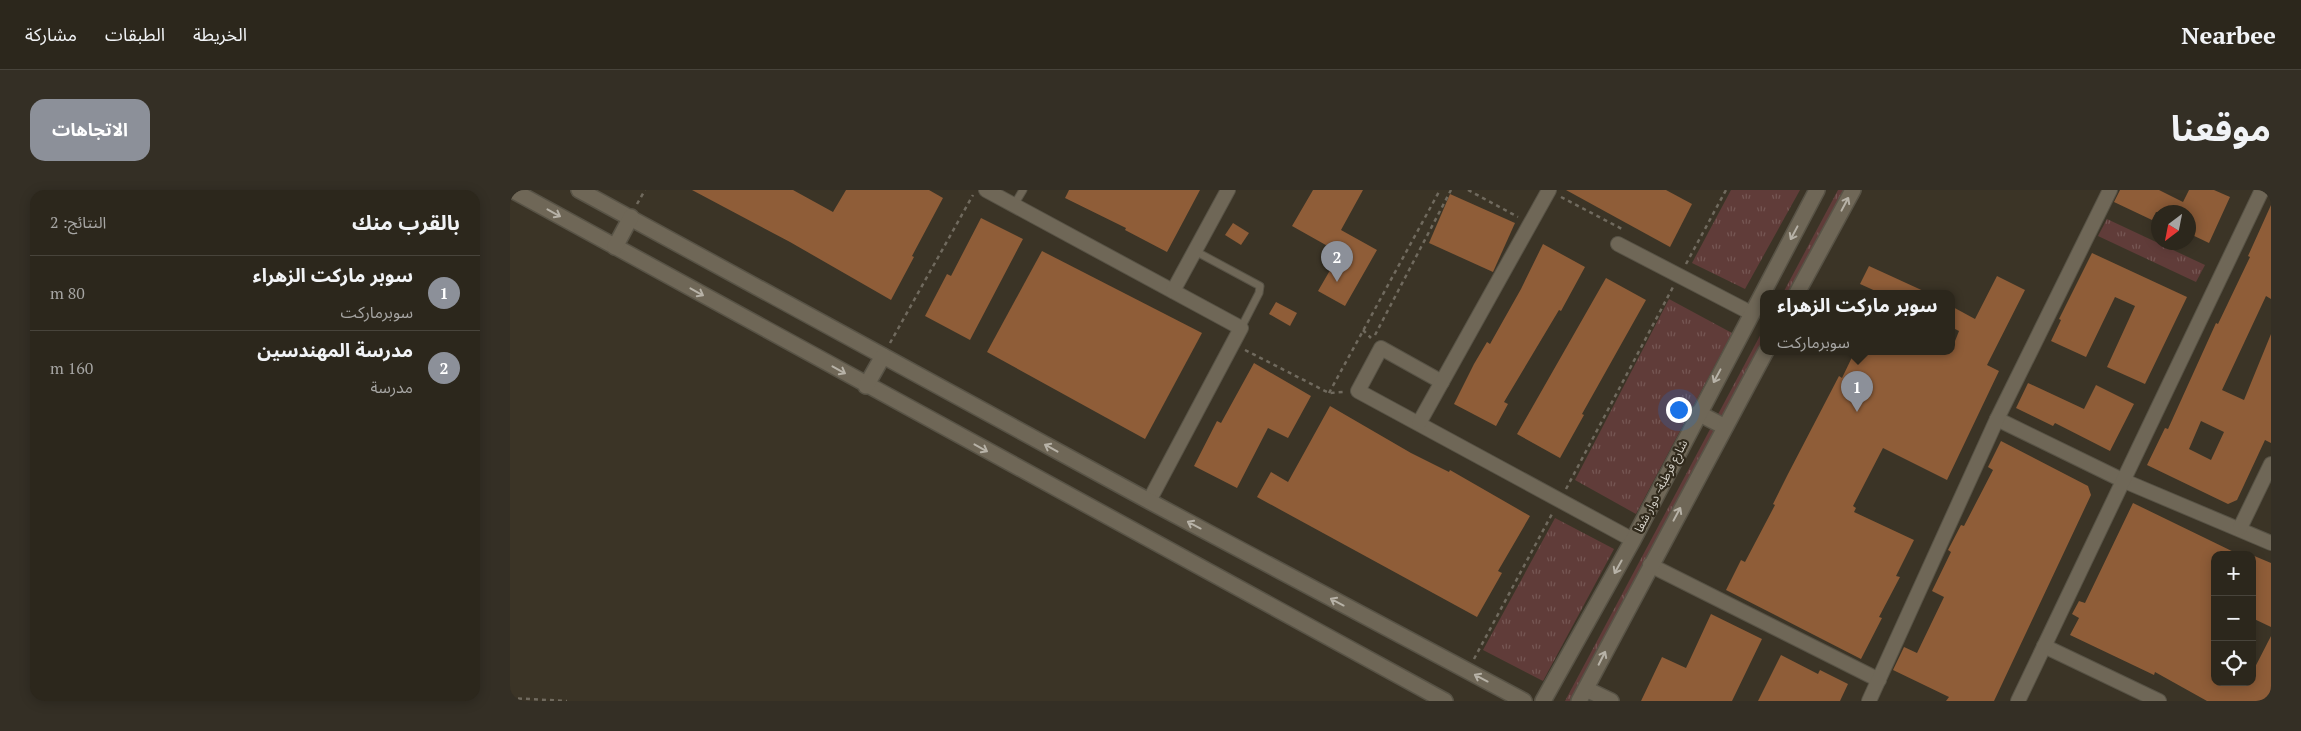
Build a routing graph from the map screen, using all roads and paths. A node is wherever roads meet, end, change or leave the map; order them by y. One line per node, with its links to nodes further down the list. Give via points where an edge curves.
1 (512, 190): 20 (street, one-way to 20)
2 (579, 190): 17 (street)
3 (976, 190): 32 (path)
4 (986, 190): 16 (street)
5 (1023, 190): 16 (lane)
6 (1228, 190): 21 (street)
7 (1440, 190): 36 (path)
8 (1451, 190): 29 (path)
9 (1468, 190): 18 (path)
10 (1549, 190): 18 (street); 19 (path, via 1626,231)
11 (1726, 190): 22 (path)
12 (1817, 190): 23 (street, شارع قرطبة- دوار شفا, one-way to 23)
13 (1853, 190): 24 (street, one-way to 13)
14 (2110, 190): 38 (street)
15 (2262, 190): 42 (street)
16 (1014, 205): 25 (street)
17 (631, 217): 20 (street); 32 (street)
18 (1531, 224): 33 (street)
19 (1618, 244): 22 (street)
20 (616, 247): 34 (street, one-way to 34)
21 (1196, 250): 25 (street); 28 (lane, via 1260,286)
22 (1679, 276): 27 (street); 43 (path)
23 (1763, 290)
24 (1799, 290)
25 (1173, 291): 28 (street)
26 (1760, 296): 27 (street, شارع قرطبة- دوار شفا, one-way to 27)
27 (1751, 313): 37 (street, شارع قرطبة- دوار شفا, one-way to 37)
28 (1241, 328): 30 (street)
29 (1372, 339)
30 (1233, 343): 36 (path); 44 (street)
31 (1764, 355): 40 (street)
32 (883, 356): 34 (street); 44 (street, one-way to 32)
33 (1442, 382): 35 (street, via 1381,348); 39 (street)
34 (866, 386): 55 (street, one-way to 55)
35 (1358, 391): 36 (path); 39 (street)
36 (1329, 393)
37 (1698, 413): 40 (street); 46 (street, شارع قرطبة- دوار شفا)
38 (1997, 419): 42 (street); 51 (street)
39 (1419, 423): 43 (street)
40 (1725, 427): 48 (street, one-way to 40)
41 (2271, 464): 45 (street)
42 (2122, 480): 45 (street); 49 (street)
43 (1560, 500): 46 (street); 50 (path)
44 (1149, 501): 50 (street, one-way to 44)
45 (2240, 528): 47 (street)
46 (1632, 540): 57 (street, شارع قرطبة- دوار شفا, one-way to 57)
47 (2271, 543)
48 (1650, 565): 51 (street); 52 (street, one-way to 48)
49 (2044, 646): 60 (street); 61 (street)
50 (1468, 671): 56 (street, one-way to 50)
51 (1879, 680): 59 (street)
52 (1582, 695): 58 (street)
53 (510, 698): 54 (path)
54 (567, 701)
55 (1445, 701)
56 (1524, 701)
57 (1543, 701)
58 (1611, 701)
59 (1869, 701)
60 (2018, 701)
61 (2159, 701)

